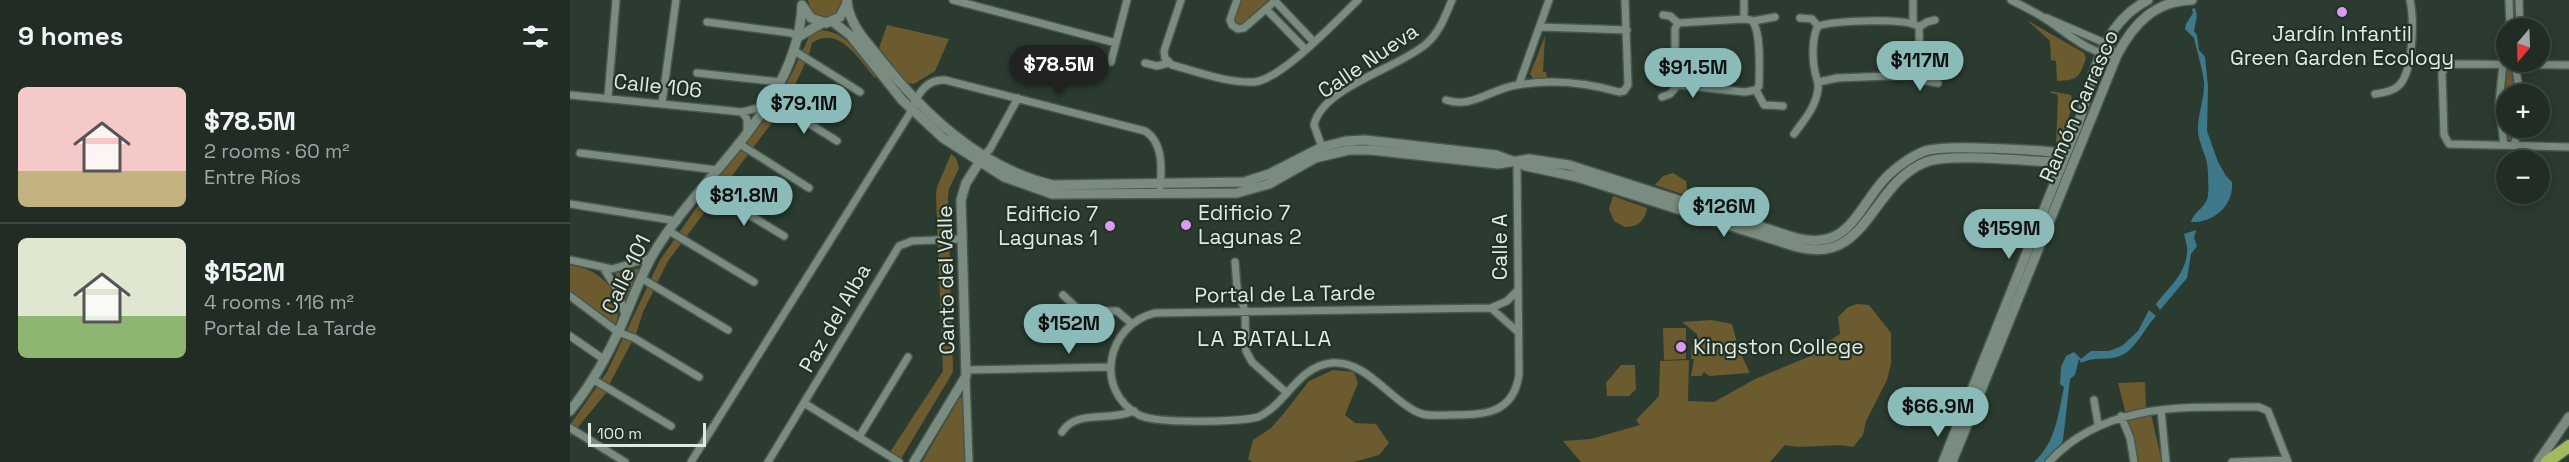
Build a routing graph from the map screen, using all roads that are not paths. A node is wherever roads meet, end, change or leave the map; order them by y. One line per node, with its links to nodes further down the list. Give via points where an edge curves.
1 (616, 0): 65 (street)
2 (676, 0): 70 (street)
3 (953, 0): 20 (street)
4 (1127, 0): 42 (street)
5 (1181, 0): 49 (street, via 1164,51)
6 (1237, 0): 23 (street, via 1230,20 1238,29)
7 (1358, 0): 41 (street)
8 (1452, 0): 83 (street, Calle Nueva, via 1442,25 1426,45 1339,95 1317,117 1314,128)
9 (1549, 0): 38 (street)
10 (1625, 0): 39 (street)
11 (1744, 0): 29 (street)
12 (1913, 0): 37 (street)
13 (2010, 0): 43 (street, via 2067,25)
14 (2148, 0): 43 (street, Ramón Carrasco, via 2122,19)
15 (2192, 0): 46 (street, Ramón Carrasco, via 2167,4 2148,14 2131,30)
16 (2410, 0): 63 (street, via 2409,65 2404,80 2391,91)
17 (2509, 0): 27 (street)
18 (2519, 0): 28 (street)
19 (847, 1): 33 (street, via 843,14); 68 (street, via 859,31)
20 (965, 1): 42 (street, via 971,6)
21 (1275, 1): 23 (street); 41 (street)
22 (802, 2): 34 (street, via 811,18); 40 (street, Calle 101)
23 (1266, 9): 44 (street)
24 (1663, 15): 35 (street)
25 (1774, 17): 31 (street)
26 (1800, 18): 36 (street, via 1812,19)
27 (2510, 18)
28 (2520, 18)
29 (1744, 19): 31 (street); 35 (street)
30 (1935, 20): 37 (street)
31 (1753, 21): 61 (street, via 1759,54)
32 (707, 22): 40 (street)
33 (833, 22): 34 (street); 73 (street, via 850,35)
34 (822, 23): 40 (street)
35 (1678, 23): 60 (street)
36 (1818, 26): 37 (street, via 1866,22); 57 (street, via 1814,66)
37 (1916, 26): 55 (street)
38 (1540, 27): 39 (street); 59 (street)
39 (1627, 30): 59 (street, via 1628,85 1624,91 1570,81)
40 (798, 37): 45 (street, Calle 101)
41 (1313, 42): 44 (street)
42 (1116, 43): 47 (street)
43 (2103, 48): 46 (street); 85 (street, Ramón Carrasco)
44 (1305, 49): 49 (street, via 1275,75 1253,82)
45 (793, 50): 56 (street, Calle 101); 62 (street)
46 (2117, 55): 147 (street, Ramón Carrasco)
47 (1111, 62)
48 (1144, 63): 49 (street)
49 (1169, 63)
50 (2496, 64): 80 (street, via 2448,64 2443,69 2444,135 2446,142 2452,144)
51 (2550, 64): 52 (street)
52 (2569, 65)
53 (2502, 72): 80 (street, via 2499,103)
54 (698, 73): 56 (street)
55 (1918, 74): 57 (street); 58 (street, via 1926,81)
56 (780, 82): 71 (street, Calle 101)
57 (1819, 82): 76 (street, via 1813,107)
58 (1938, 83)
59 (1519, 84): 69 (street, via 1464,104)
60 (1678, 85): 61 (street); 66 (street)
61 (1756, 90): 72 (street, via 1764,105)
62 (860, 92)
63 (2375, 94)
64 (570, 95): 65 (street, Calle 106)
65 (608, 97): 70 (street, Calle 106)
66 (1662, 97)
67 (1018, 98): 68 (street, via 938,80 926,86); 86 (street, Canto del Valle); 92 (street, via 1145,130 1159,150)
68 (915, 100): 73 (street); 86 (street)
69 (1446, 100)
70 (662, 103): 74 (street, Calle 106)
71 (768, 103): 74 (street, Calle 106); 75 (street, Calle 101); 78 (street)
72 (1784, 106)
73 (912, 110): 86 (street, via 943,138); 141 (street)
74 (742, 112): 75 (street, via 747,119)
75 (747, 131): 79 (street, Calle 101)
76 (1794, 134)
77 (2516, 138): 81 (street)
78 (837, 141)
79 (738, 143): 90 (street, Calle 101); 94 (street)
80 (2504, 145): 81 (street)
81 (2514, 145): 82 (street)
82 (2569, 147)
83 (1323, 151): 87 (street, via 1360,149 1498,164); 95 (street, via 1262,187 1237,193)
84 (580, 153): 90 (street)
85 (2066, 154): 88 (street, via 1933,149); 89 (street, Ramón Carrasco)
86 (981, 159): 92 (street, via 1053,185); 96 (street, via 1011,180 1052,194); 101 (street, Canto del Valle, via 962,194)
87 (1517, 162): 88 (street, via 1529,159 1569,165 1814,241 1829,239 1848,228 1885,179); 91 (street, via 1810,250 1838,246 1855,235); 108 (street, Calle A)
88 (1904, 164): 91 (street)
89 (2062, 165): 91 (street, via 1939,159); 146 (street, Ramón Carrasco)
90 (717, 170): 93 (street, Calle 101)
91 (1901, 176)
92 (1160, 184): 95 (street); 96 (street)
93 (703, 187): 98 (street, Calle 101); 100 (street)
94 (809, 188)
95 (1219, 189): 96 (street)
96 (1157, 195)
97 (570, 204): 98 (street)
98 (677, 220): 99 (street, Calle 101)
99 (669, 231): 102 (street, Calle 101); 107 (street)
100 (784, 236)
101 (961, 239): 122 (street, Canto del Valle); 127 (street, Paz del Alba, via 912,241 899,246)
102 (650, 258): 105 (street, via 627,267); 106 (street, Calle 101)
103 (570, 260): 105 (street)
104 (1235, 262): 112 (street, via 1237,287)
105 (604, 269): 113 (street, via 618,291)
106 (641, 278): 113 (street, Calle 101); 115 (street)
107 (754, 282)
108 (1517, 291): 111 (street); 117 (street, Calle A)
109 (1063, 295): 114 (street, via 1080,311 1117,311)
110 (570, 296): 116 (street)
111 (1491, 308): 112 (street, Portal de La Tarde); 117 (street)
112 (1245, 311): 114 (street, Portal de La Tarde, via 1155,313); 125 (street, via 1244,343 1248,355)
113 (625, 316): 116 (street, Calle 101)
114 (1131, 323): 121 (street, via 1115,342)
115 (728, 330)
116 (618, 332): 120 (street, Calle 101); 123 (street)
117 (1518, 332): 125 (street, via 1516,385 1506,402 1486,414 1421,414 1366,374 1341,364 1314,368)
118 (570, 336): 120 (street)
119 (908, 357): 137 (street)
120 (605, 360): 124 (street, Calle 101)
121 (1110, 367): 122 (street); 130 (street, via 1117,393)
122 (966, 373): 144 (street, Canto del Valle); 145 (street)
123 (699, 377)
124 (594, 380): 128 (street, Calle 101); 134 (street)
125 (1287, 393): 130 (street, via 1269,411 1252,418 1158,420)
126 (2094, 400): 133 (street)
127 (804, 404): 137 (street); 142 (street, Paz del Alba)
128 (571, 408)
129 (2161, 410): 131 (street); 139 (street, via 2264,408); 150 (street)
130 (1134, 411): 136 (street, via 1117,417 1076,419 1068,422)
131 (2121, 416): 133 (street); 149 (street)
132 (2569, 417): 152 (street)
133 (2098, 424): 148 (street)
134 (671, 426)
135 (570, 428): 140 (street)
136 (1062, 432)
137 (859, 437): 143 (street)
138 (2569, 448): 153 (highway); 154 (highway)
139 (2288, 461): 151 (street)
140 (625, 462)
141 (691, 462)
142 (768, 462)
143 (899, 462)
144 (914, 462)
145 (969, 462)
146 (1943, 462)
147 (1952, 462)
148 (2049, 462)
149 (2134, 462)
150 (2166, 462)
151 (2232, 462)
152 (2538, 462)
153 (2547, 462)
154 (2561, 462)

